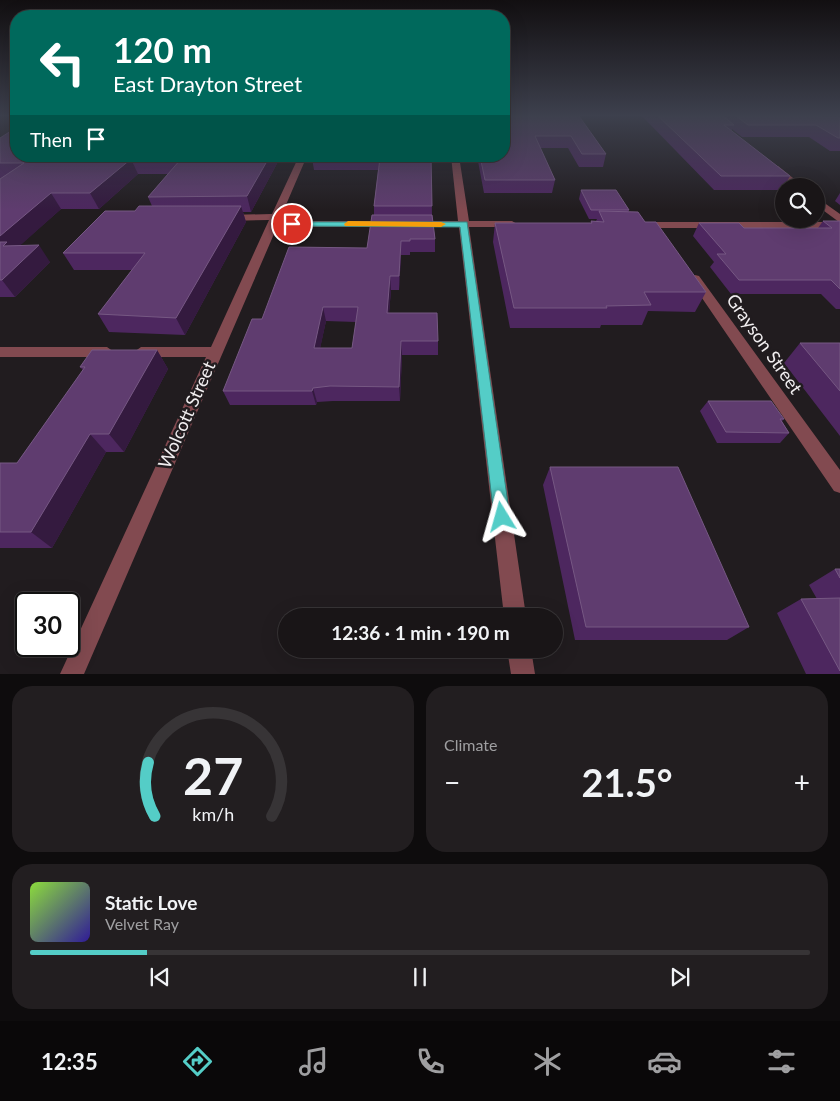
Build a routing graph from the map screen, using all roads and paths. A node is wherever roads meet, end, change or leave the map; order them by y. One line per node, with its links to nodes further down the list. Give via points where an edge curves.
1 (300, 162): 8 (street, Wolcott Street)
2 (456, 162): 9 (street)
3 (770, 164): 4 (street)
4 (788, 178)
5 (825, 207): 7 (street)
6 (214, 218): 8 (street)
7 (840, 219)
8 (274, 221): 9 (street); 17 (street, Wolcott Street)
9 (464, 224): 10 (street); 19 (street)
10 (528, 225)
11 (628, 225): 12 (street)
12 (657, 225): 13 (street); 14 (street)
13 (840, 225)
14 (669, 242)
15 (686, 266): 18 (street, Grayson Street)
16 (0, 352): 17 (street)
17 (216, 352): 21 (street, Wolcott Street)
18 (840, 485)
19 (514, 608)
20 (520, 658): 22 (street)
21 (72, 674)
22 (522, 674)

